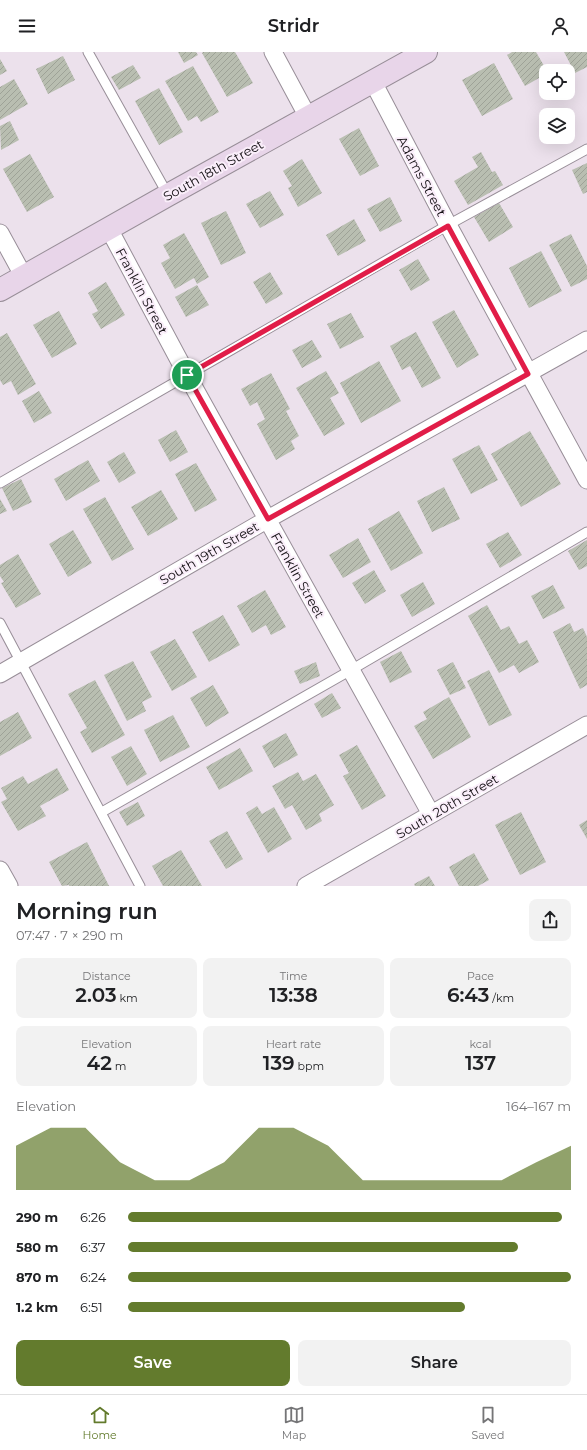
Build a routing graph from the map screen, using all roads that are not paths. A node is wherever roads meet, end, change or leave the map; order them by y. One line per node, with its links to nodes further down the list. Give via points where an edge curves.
1 (88, 52): 7 (lane)
2 (272, 52): 5 (street)
3 (426, 52): 4 (main road, South 18th Street)
4 (373, 82): 5 (main road, South 18th Street); 8 (street, Adams Street)
5 (308, 117): 7 (main road, South 18th Street)
6 (587, 149): 8 (lane)
7 (168, 195): 9 (main road, South 18th Street)
8 (448, 226): 14 (street, Adams Street); 15 (lane)
9 (109, 230): 11 (main road, South 18th Street); 15 (street, Franklin Street)
10 (0, 233): 11 (street)
11 (24, 277): 12 (main road, South 18th Street)
12 (0, 290)
13 (587, 340): 14 (street, South 19th Street)
14 (528, 374): 16 (street, Adams Street); 18 (street, South 19th Street)
15 (187, 375): 17 (lane); 18 (street, Franklin Street)
16 (587, 480)
17 (0, 483)
18 (268, 519): 21 (street, South 19th Street); 22 (street, Franklin Street)
19 (587, 532): 22 (lane)
20 (0, 623): 21 (lane)
21 (21, 662): 23 (street, South 19th Street); 25 (lane)
22 (351, 670): 25 (lane); 26 (street, Franklin Street)
23 (0, 674)
24 (587, 725): 26 (street, South 20th Street)
25 (102, 812): 29 (lane)
26 (431, 814): 30 (street, South 20th Street)
27 (0, 870): 28 (street)
28 (9, 886)
29 (140, 886)
30 (306, 886)

